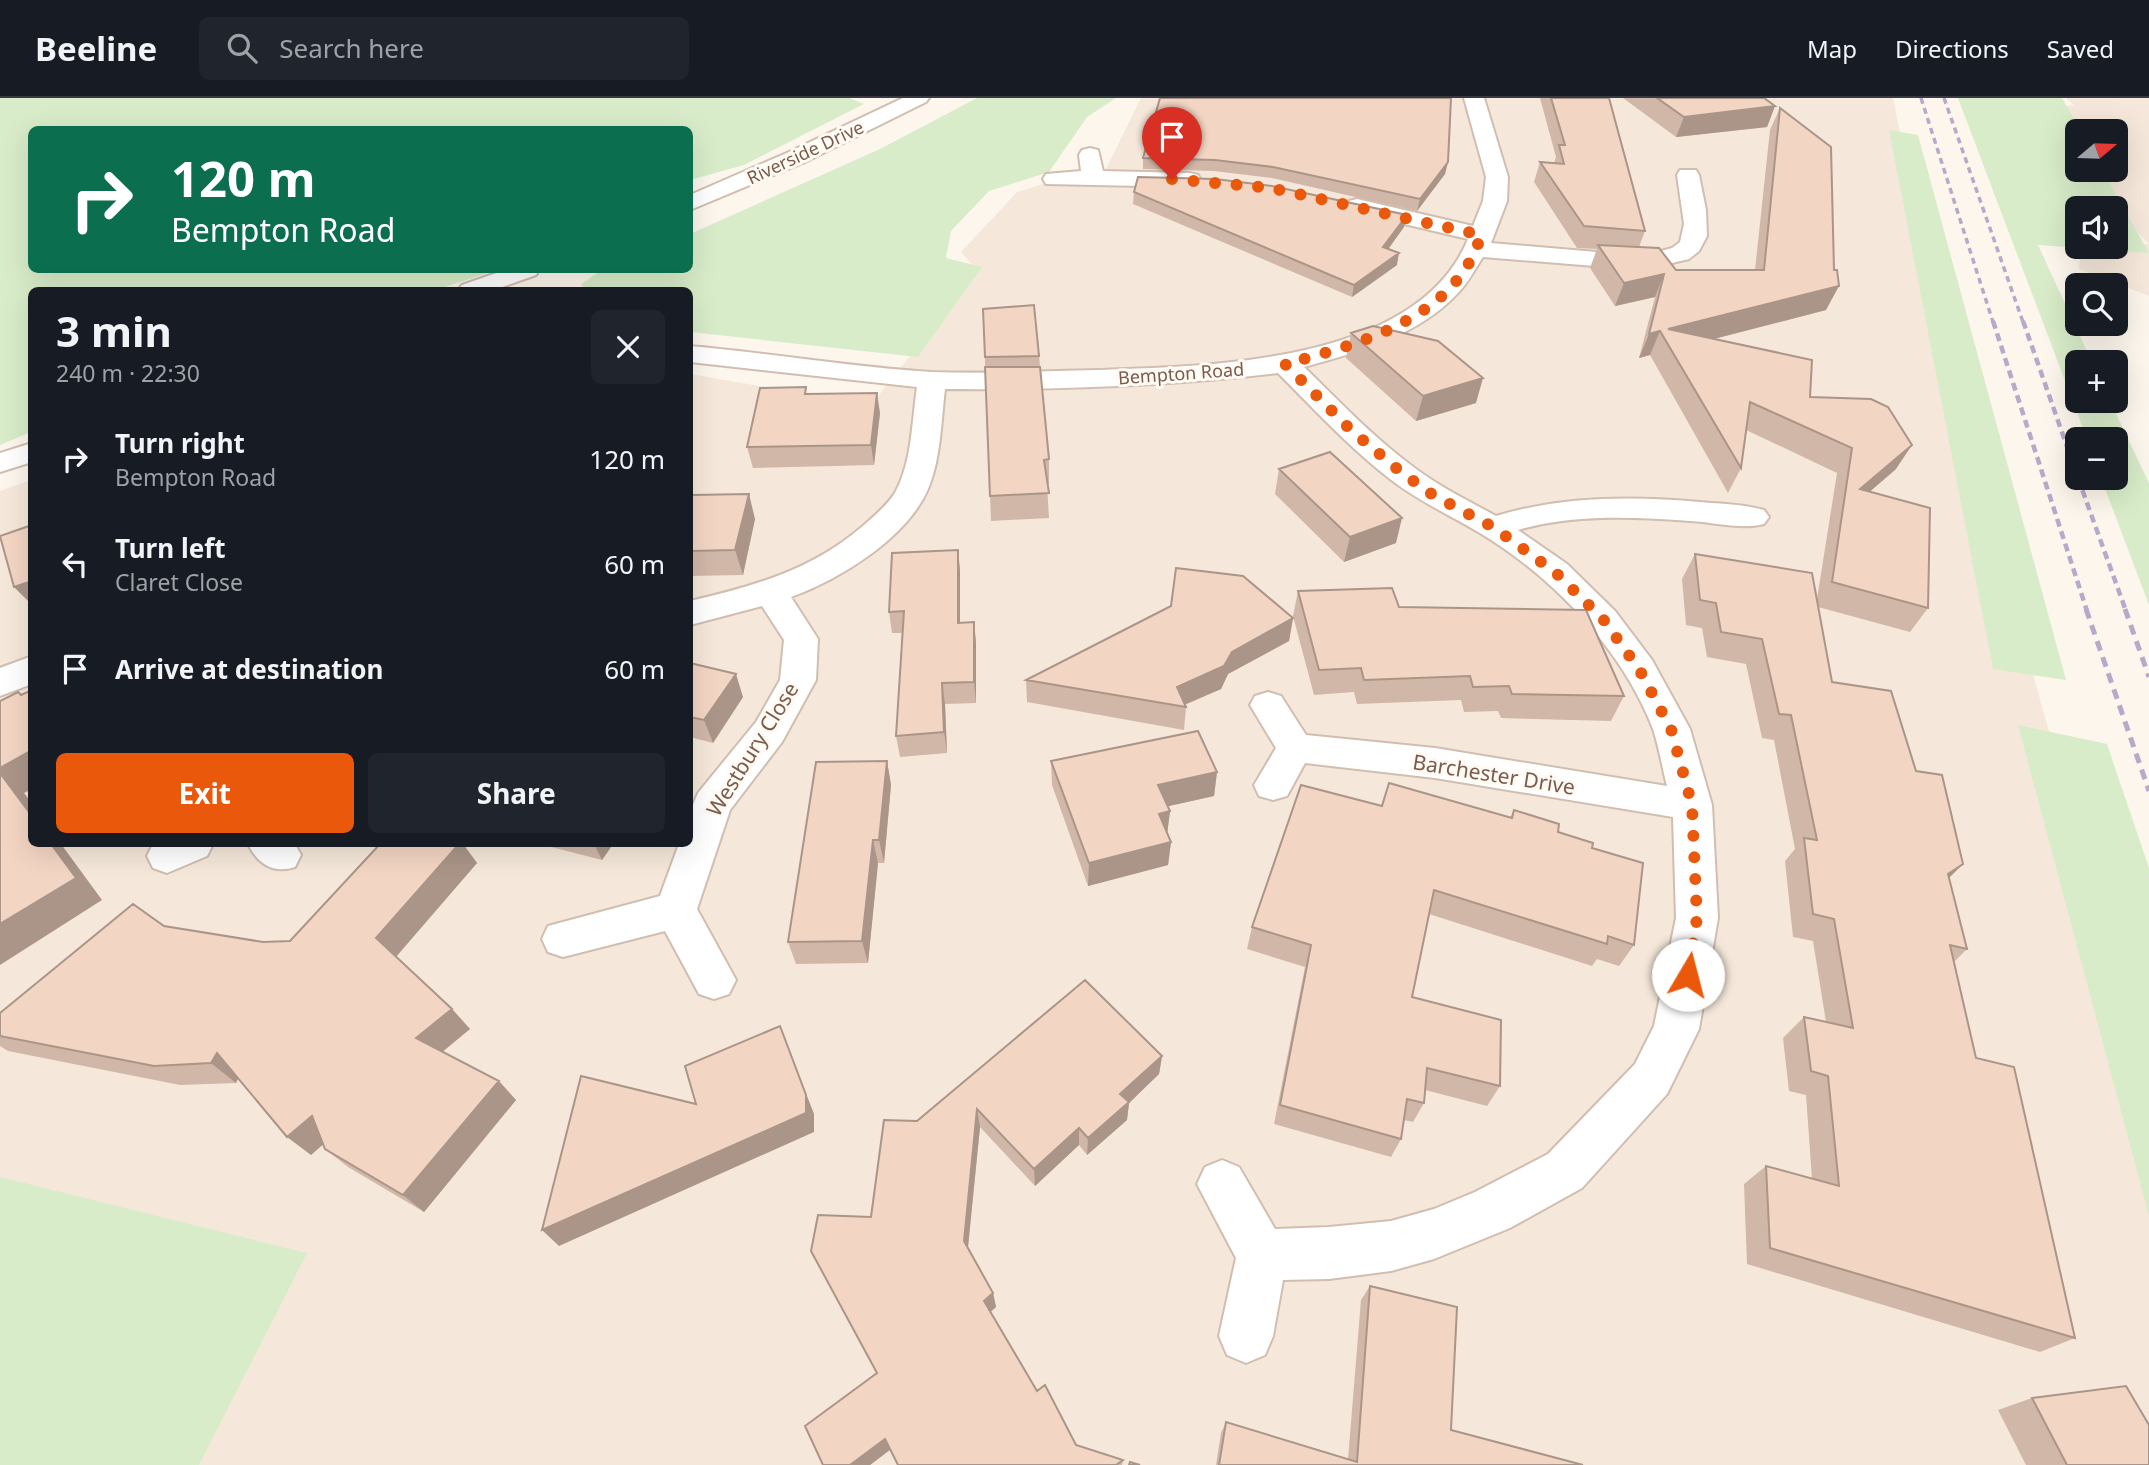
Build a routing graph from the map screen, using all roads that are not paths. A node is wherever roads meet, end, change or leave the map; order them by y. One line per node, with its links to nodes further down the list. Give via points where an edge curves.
1 (919, 98): 7 (street, Riverside Drive)
2 (1474, 98): 8 (street, Bempton Road, via 1496,177 1495,201)
3 (1689, 170): 8 (street, via 1695,242 1669,260 1643,263)
4 (1054, 179): 5 (street, via 1092,166)
5 (1214, 181)
6 (1335, 201): 8 (street)
7 (693, 202)
8 (1479, 242): 12 (street, Bempton Road, via 1450,287 1422,311 1382,334)
9 (525, 278): 10 (street)
10 (484, 287)
11 (693, 354): 13 (street, Bempton Road)
12 (1285, 364): 13 (street, Bempton Road, via 1110,379); 16 (street, via 1401,472)
13 (932, 380): 18 (street, via 920,464 911,493 863,544 825,570)
14 (28, 453): 15 (street)
15 (0, 463)
16 (1493, 527): 17 (street, via 1511,520 1578,511 1704,511 1750,504); 25 (street, via 1555,572 1603,619 1639,669 1671,729)
17 (1760, 548)
18 (771, 593): 19 (street); 26 (street, Westbury Close, via 801,639 798,681 769,732 712,804)
19 (693, 612)
20 (28, 671): 21 (street)
21 (0, 683)
22 (1268, 705): 23 (street)
23 (1295, 748): 24 (street); 25 (street, Barchester Drive, via 1435,763)
24 (1273, 785)
25 (1692, 805): 30 (street, via 1697,918 1676,1029 1651,1079 1565,1171 1492,1210 1391,1246)
26 (676, 910): 27 (street); 28 (street)
27 (563, 939)
28 (714, 980)
29 (1222, 1184): 30 (street)
30 (1262, 1255): 31 (street)
31 (1246, 1336)

